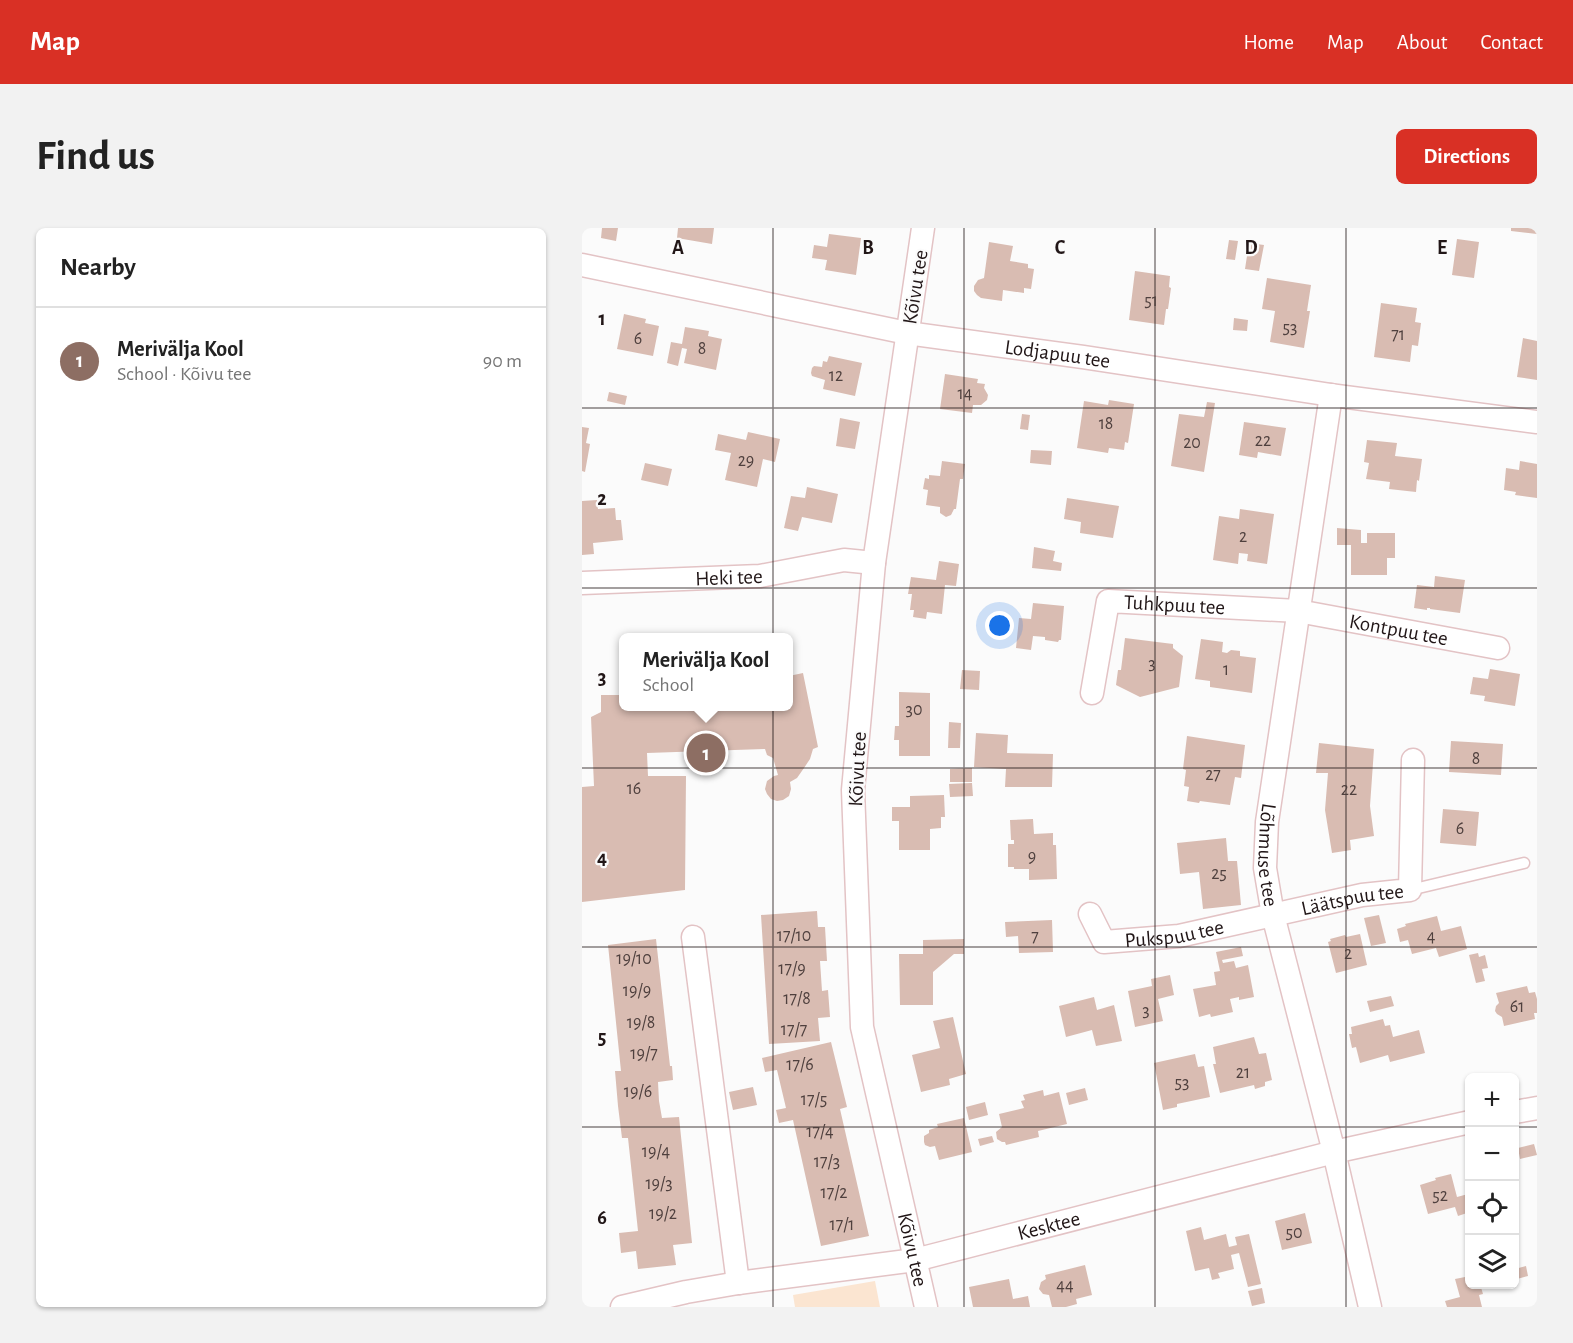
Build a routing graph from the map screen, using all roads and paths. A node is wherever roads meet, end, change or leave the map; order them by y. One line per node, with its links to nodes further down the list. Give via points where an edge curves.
1 (924, 228): 3 (street, Kõivu tee)
2 (582, 265): 3 (street, Lodjapuu tee)
3 (907, 333): 4 (street, Lodjapuu tee); 6 (street, Kõivu tee)
4 (1331, 395): 5 (street, Lodjapuu tee); 8 (street, Lõhmuse tee)
5 (1537, 422)
6 (874, 563): 7 (street, Heki tee, via 844,560 760,576); 21 (street, Kõivu tee, via 853,790 862,1027)
7 (582, 583)
8 (1299, 611): 9 (street, Kontpuu tee); 10 (street, Tuhkpuu tee, via 1108,601); 15 (street, Lõhmuse tee, via 1267,822 1265,868)
9 (1498, 648)
10 (1092, 693)
11 (1413, 760): 13 (street, Läätspuu tee)
12 (1524, 863): 13 (lane)
13 (1410, 890): 15 (street, Läätspuu tee, via 1362,895)
14 (1090, 914): 15 (street, Pukspuu tee, via 1104,942 1179,936)
15 (1273, 915): 20 (street, Lõhmuse tee)
16 (693, 938): 22 (street)
17 (1537, 1108): 18 (street)
18 (1519, 1111)
19 (1465, 1123): 20 (street, Kesktee)
20 (1334, 1152): 21 (street, Kesktee); 25 (street, Lõhmuse tee)
21 (915, 1260): 22 (street, Kesktee); 24 (street, Kõivu tee)
22 (738, 1283): 23 (street, Kesktee)
23 (622, 1307)
24 (926, 1307)
25 (1371, 1307)

